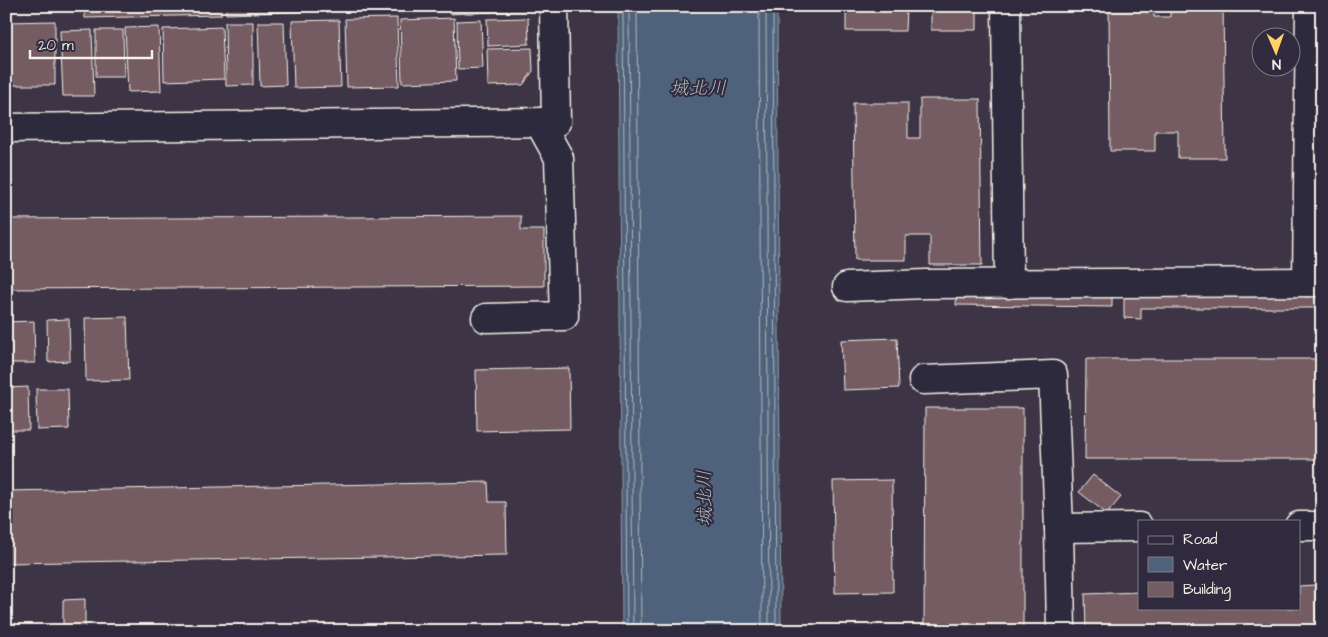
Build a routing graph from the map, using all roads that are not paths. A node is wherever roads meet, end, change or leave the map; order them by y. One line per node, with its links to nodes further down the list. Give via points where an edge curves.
1 (554, 6): 5 (street, via 556,122)
2 (1006, 6): 8 (street)
3 (1310, 6): 4 (street)
4 (1316, 57): 7 (street)
5 (539, 122): 6 (street); 10 (street, via 559,158 564,316)
6 (6, 128)
7 (1314, 282): 8 (street)
8 (1008, 284): 9 (street)
9 (847, 287)
10 (486, 318)
11 (923, 380): 15 (street, via 1053,376)
12 (1300, 526): 13 (street)
13 (1322, 526)
14 (1138, 527): 15 (street)
15 (1059, 528): 16 (street)
16 (1061, 631)

